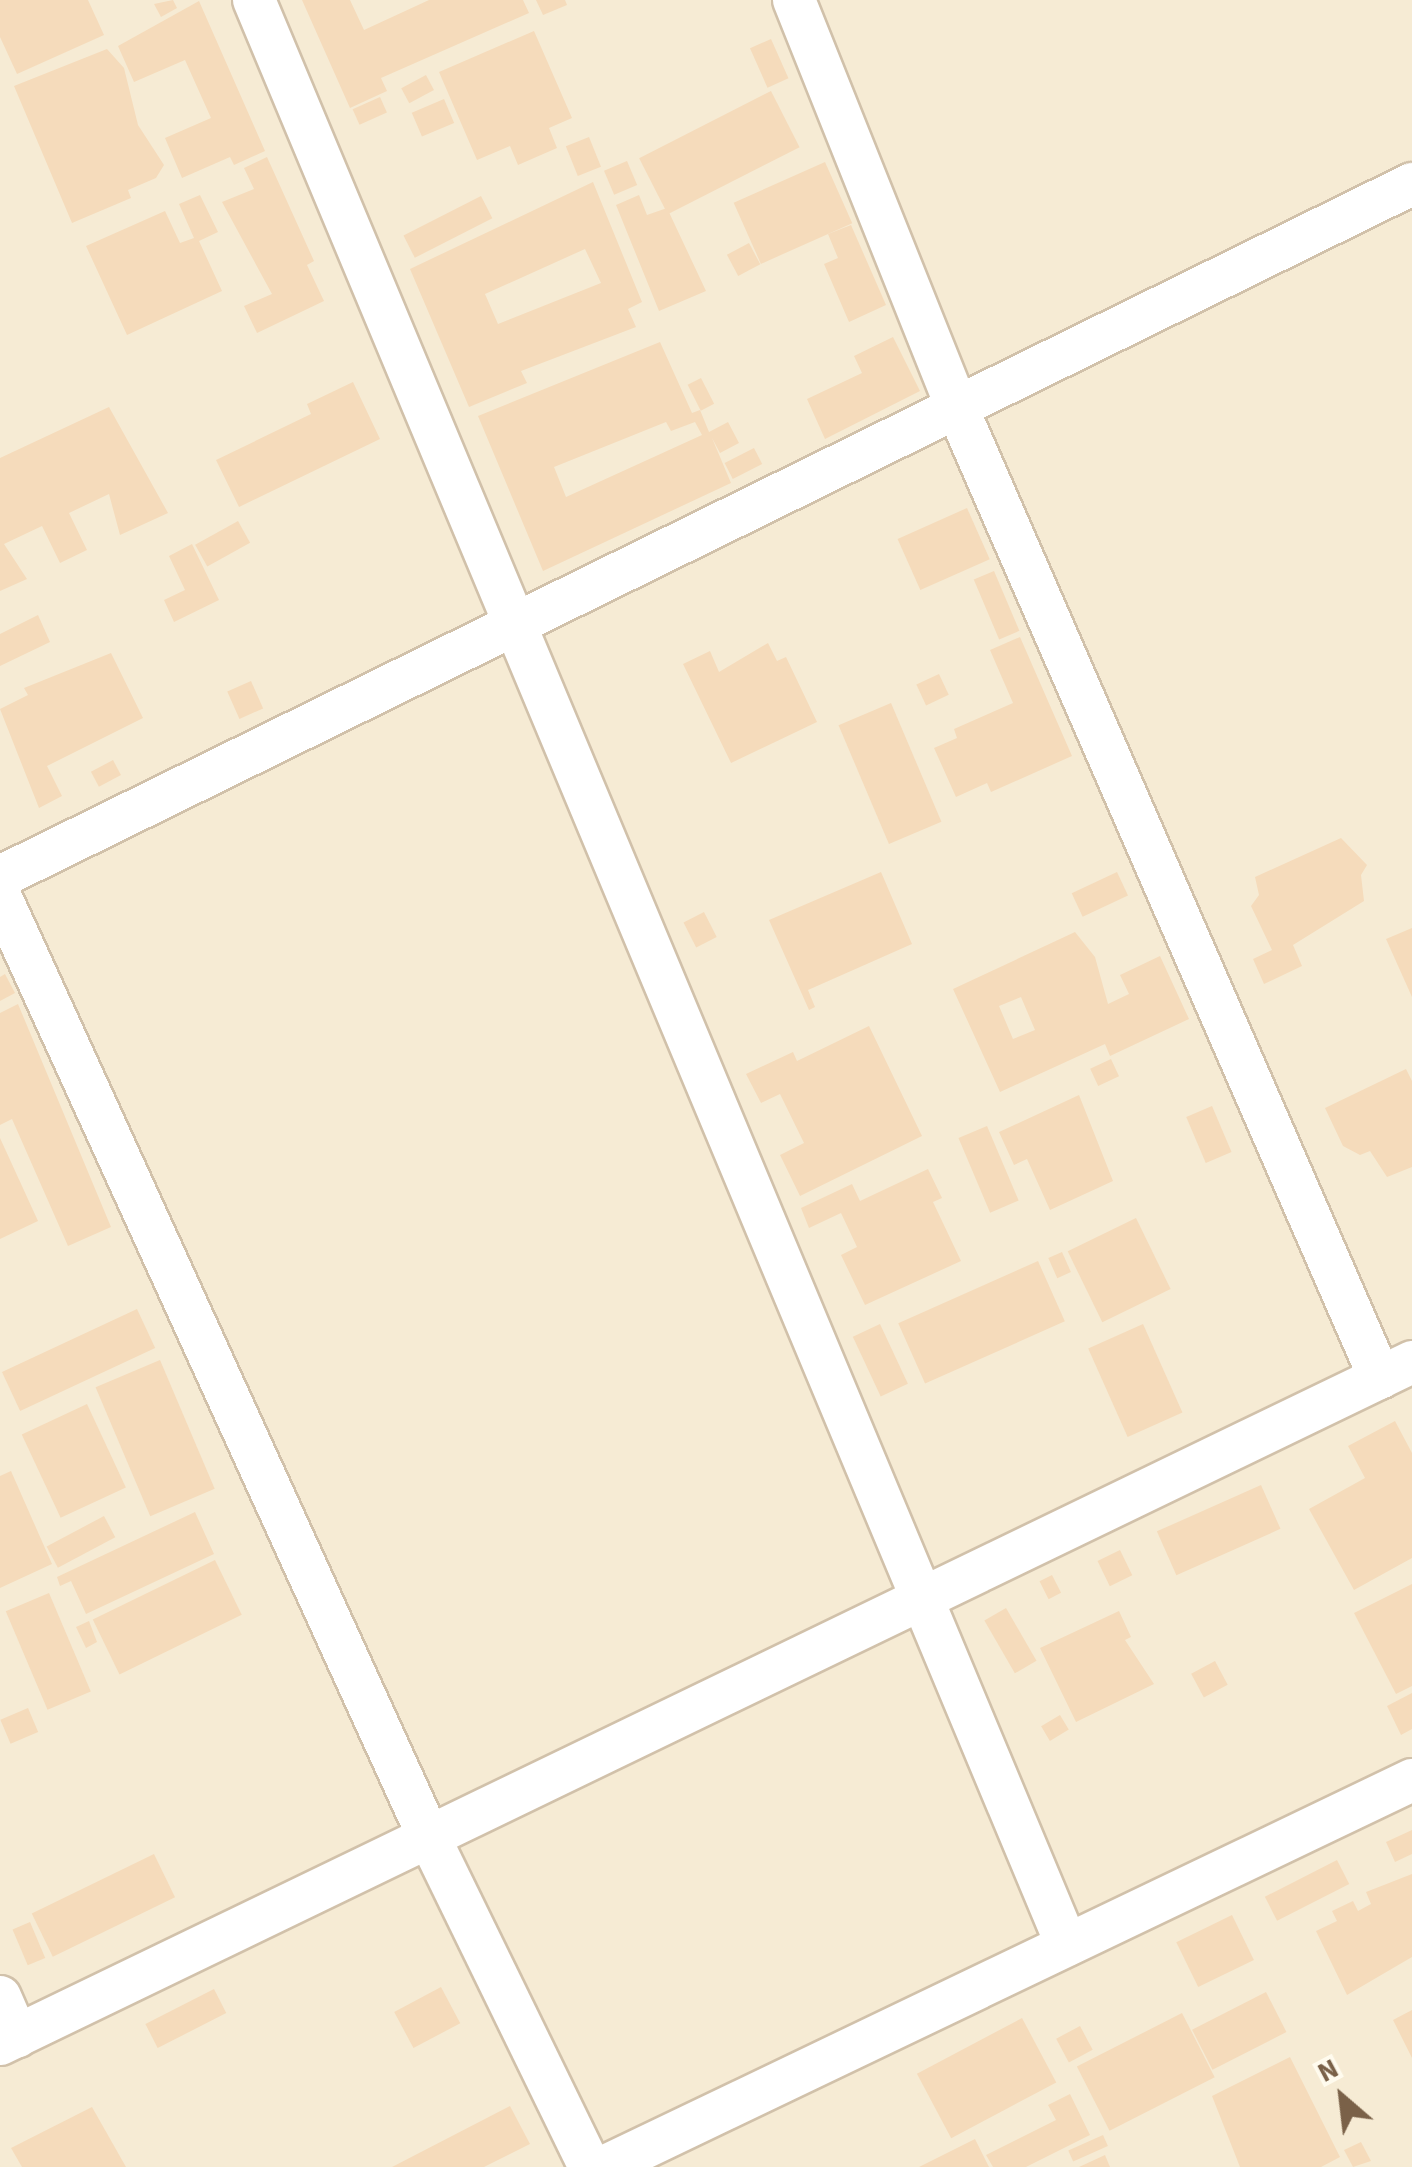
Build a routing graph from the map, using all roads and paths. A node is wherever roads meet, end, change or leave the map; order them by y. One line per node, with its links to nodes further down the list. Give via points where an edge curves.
1 (254, 0): 5 (street)
2 (794, 0): 4 (street)
3 (1412, 184): 4 (street)
4 (957, 408): 5 (street); 8 (street)
5 (514, 625): 6 (street); 9 (street)
6 (0, 877)
7 (0, 896): 11 (street)
8 (1396, 1370): 9 (street)
9 (922, 1598): 11 (street); 12 (street)
10 (1412, 1780): 12 (street)
11 (428, 1834): 14 (street); 15 (street)
12 (1066, 1945): 16 (street)
13 (0, 1996): 14 (street)
14 (8, 2040)
15 (590, 2167)
16 (604, 2167)

